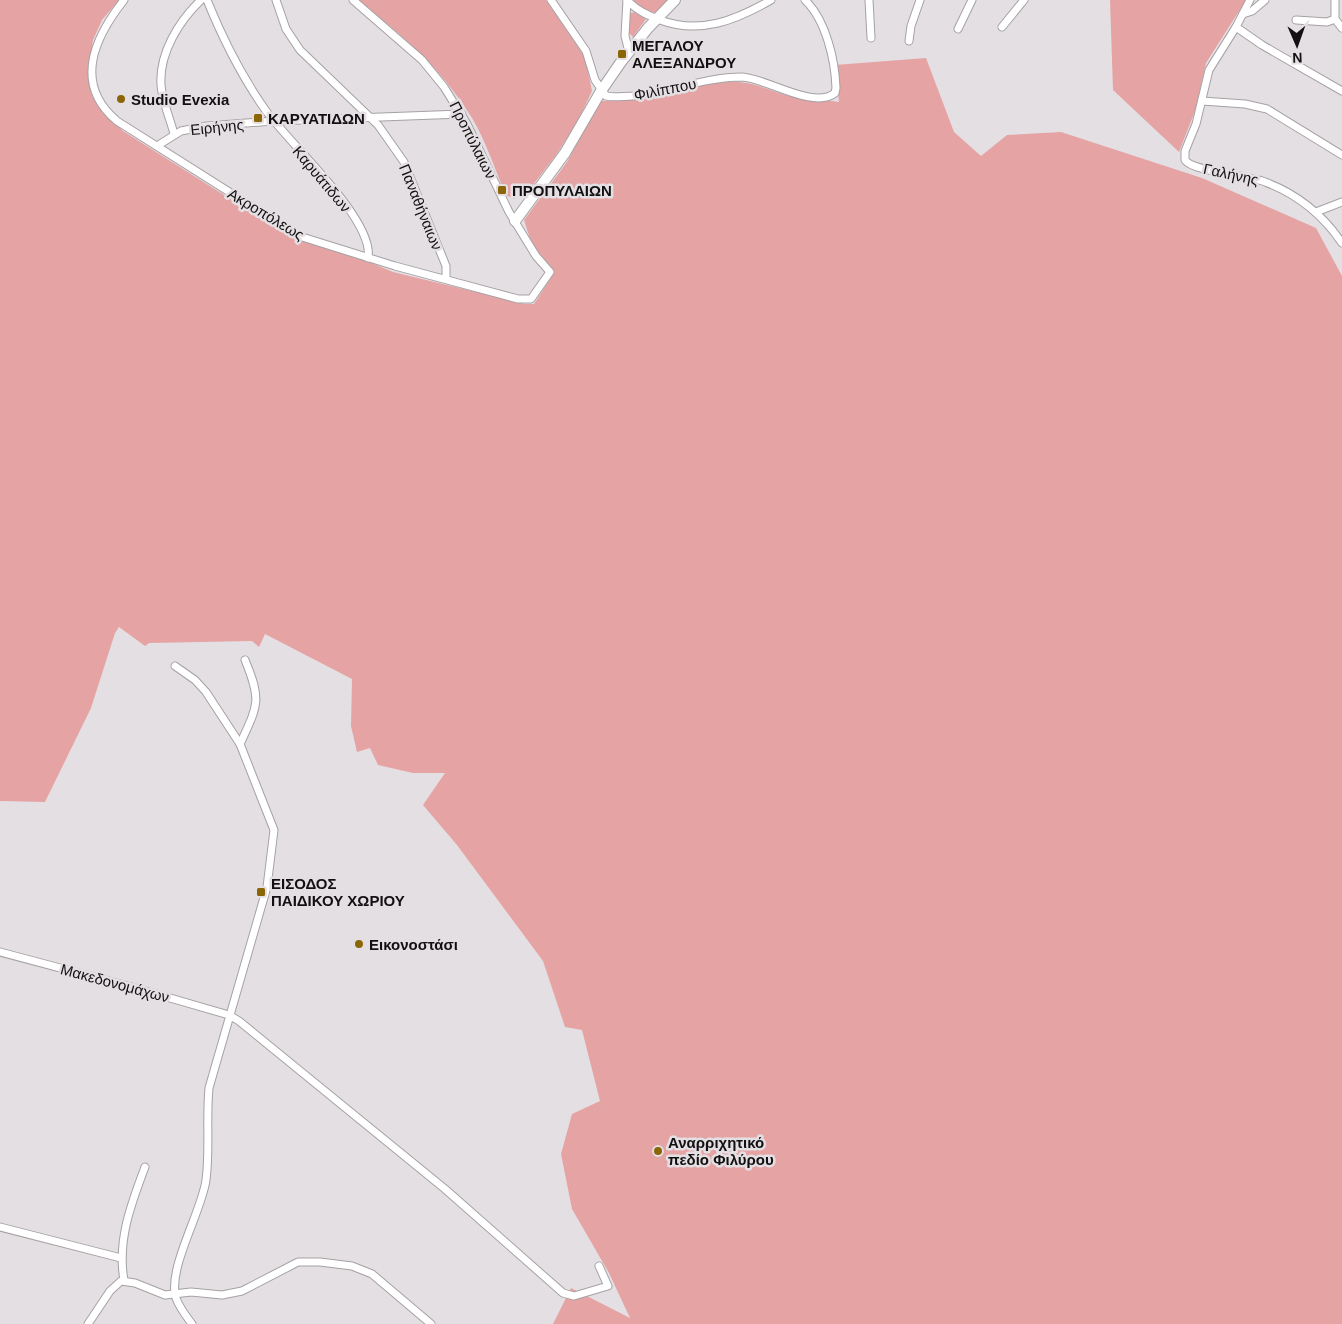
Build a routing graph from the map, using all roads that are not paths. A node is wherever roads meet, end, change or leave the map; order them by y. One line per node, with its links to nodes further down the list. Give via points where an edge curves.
1 (124, 0): 36 (street, Ακροπόλεως, via 105,25 98,42 92,67 93,85 110,115)
2 (202, 0): 35 (street, via 176,32 163,64 162,89)
3 (207, 0): 34 (street, Καρυάτιδων, via 245,77)
4 (276, 0): 33 (street, Παναθήναιων, via 286,29 300,50)
5 (353, 0): 32 (street, Προπύλαιων, via 433,72)
6 (551, 0): 29 (street, via 587,53)
7 (627, 0): 19 (street, via 641,12); 28 (street, via 625,36)
8 (675, 0): 19 (street)
9 (771, 0): 19 (street, via 742,15 707,26 682,27)
10 (805, 0): 29 (street, Φιλίππου, via 815,12 828,45 836,85 833,95 796,95 744,77 708,80 657,92 614,97)
11 (869, 0): 26 (street)
12 (920, 0): 27 (street, via 911,26)
13 (972, 0): 25 (street)
14 (1024, 0): 22 (street)
15 (1250, 0): 18 (street, Γαλήνης)
16 (1265, 0): 18 (street)
17 (1335, 0): 20 (street)
18 (1243, 14): 23 (street, Γαλήνης)
19 (657, 19): 28 (street)
20 (1335, 19): 21 (street, via 1327,22); 24 (street)
21 (1296, 20)
22 (1002, 27)
23 (1236, 27): 30 (street, via 1269,50); 31 (street, Γαλήνης, via 1211,66)
24 (1342, 28)
25 (958, 29)
26 (871, 38)
27 (910, 41)
28 (629, 52): 29 (street)
29 (601, 91): 40 (street, via 565,152)
30 (1342, 91)
31 (1202, 101): 37 (street, via 1267,109); 39 (street, Γαλήνης, via 1185,152 1187,163 1265,182)
32 (462, 114): 33 (street, Ειρήνης); 40 (street, Προπύλαιων)
33 (371, 117): 34 (street, Ειρήνης); 44 (street, Παναθήναιων, via 409,171 446,266)
34 (274, 121): 35 (street, Ειρήνης, via 198,127); 42 (street, Καρυάτιδων, via 356,220 367,240)
35 (174, 134): 36 (street, Ειρήνης)
36 (157, 146): 42 (street, Ακροπόλεως, via 291,232)
37 (1342, 155)
38 (1342, 202): 39 (street)
39 (1316, 212): 41 (street, Γαλήνης)
40 (515, 221): 43 (street, Προπύλαιων)
41 (1342, 243)
42 (368, 258): 44 (street, Ακροπόλεως)
43 (550, 272): 44 (street, Ακροπόλεως, via 533,297 527,300)
44 (446, 279)
45 (245, 660): 47 (street, via 256,687 255,712)
46 (175, 666): 47 (street, via 206,692)
47 (240, 744): 49 (street, via 274,830 267,887)
48 (0, 952): 49 (street, Μακεδονομάχων)
49 (229, 1015): 53 (street, Μακεδονομάχων, via 445,1189 563,1293 574,1296 608,1286); 55 (street, via 209,1088 206,1182 179,1267)
50 (145, 1167): 52 (street, via 130,1211)
51 (0, 1227): 52 (street)
52 (121, 1258): 54 (street)
53 (599, 1266)
54 (124, 1280): 55 (street, via 165,1295); 56 (street, via 110,1291)
55 (176, 1295): 57 (street); 58 (street, via 191,1292 230,1294 298,1262 333,1263 369,1271)
56 (88, 1324)
57 (192, 1324)
58 (431, 1324)

